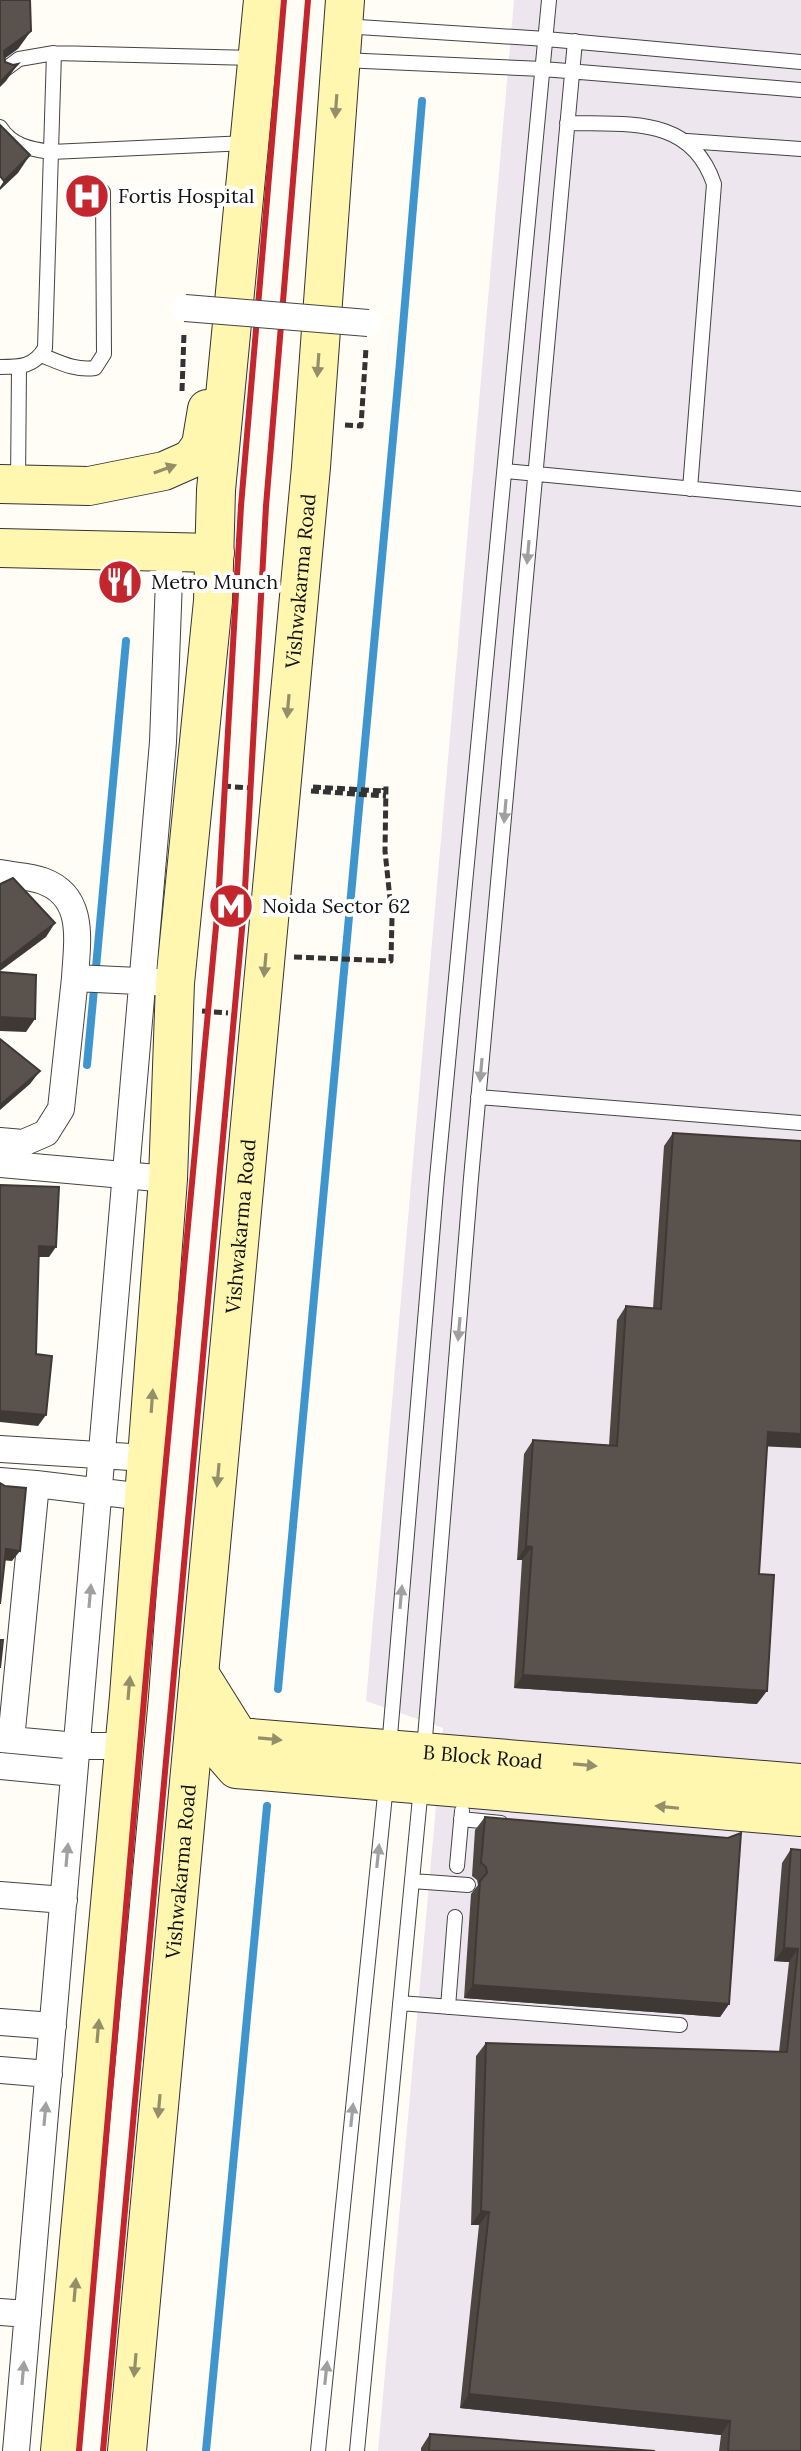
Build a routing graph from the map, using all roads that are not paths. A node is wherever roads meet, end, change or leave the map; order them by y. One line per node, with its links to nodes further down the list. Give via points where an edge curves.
1 (241, 0): 8 (main road)
2 (263, 0): 8 (main road)
3 (549, 0): 5 (lane)
4 (342, 29): 5 (lane); 10 (lane); 50 (main road, Vishwakarma Road, one-way to 50, via 314,425)
5 (546, 39): 6 (lane); 10 (lane)
6 (575, 41): 9 (lane); 11 (lane)
7 (54, 53): 8 (lane); 12 (lane, via 19,59); 19 (lane)
8 (245, 57): 17 (main road)
9 (801, 62)
10 (543, 69): 11 (lane); 26 (lane)
11 (572, 71): 13 (lane); 14 (lane)
12 (0, 73)
13 (801, 90)
14 (567, 123): 16 (lane, via 659,128); 27 (lane)
15 (0, 127): 19 (lane, via 15,143)
16 (687, 141): 18 (lane); 29 (lane, via 707,164 714,184)
17 (240, 144): 19 (lane); 28 (main road, one-way to 17, via 89,486 149,475 191,459 201,445); 33 (main road)
18 (801, 149)
19 (51, 152): 23 (lane)
20 (103, 192): 23 (lane, via 104,354 95,368 85,370)
21 (185, 308): 22 (street, bridge)
22 (368, 323)
23 (41, 355): 25 (lane)
24 (0, 367): 25 (lane)
25 (19, 367): 28 (lane)
26 (505, 471): 27 (lane); 56 (lane, one-way to 26, via 437,1178)
27 (535, 474): 29 (lane); 37 (lane, one-way to 37)
28 (9, 484)
29 (690, 489): 30 (lane)
30 (801, 499)
31 (0, 548): 32 (main road)
32 (170, 552): 33 (main road); 36 (street, via 163,742)
33 (215, 553): 36 (main road)
34 (0, 873): 35 (street, via 43,880 66,894 78,921)
35 (75, 978): 36 (street); 39 (street, via 61,1109 46,1133 23,1143)
36 (171, 992): 41 (street); 42 (main road)
37 (478, 1097): 38 (lane); 56 (lane, one-way to 56)
38 (801, 1123)
39 (0, 1141)
40 (0, 1164): 41 (street)
41 (126, 1175): 42 (street); 44 (street)
42 (168, 1179): 45 (main road, one-way to 42)
43 (0, 1449): 44 (street)
44 (102, 1456): 45 (street); 48 (street)
45 (147, 1458): 49 (main road)
46 (0, 1481): 47 (street)
47 (36, 1484): 48 (street); 52 (street)
48 (99, 1492): 49 (street); 53 (street, one-way to 48)
49 (144, 1497): 54 (main road, one-way to 49)
50 (199, 1673): 51 (main road, Vishwakarma Road); 56 (main road, B Block Road, one-way to 56, via 239,1737)
51 (195, 1722): 56 (main road, via 236,1769); 79 (main road, Vishwakarma Road, one-way to 79)
52 (6, 1739): 53 (street)
53 (77, 1746): 54 (street); 57 (street)
54 (124, 1746): 78 (main road, one-way to 54)
55 (0, 1766): 57 (street)
56 (405, 1767): 58 (main road, B Block Road, one-way to 58); 59 (main road); 63 (lane); 80 (lane, one-way to 56)
57 (74, 1773): 66 (street, one-way to 57)
58 (801, 1783)
59 (463, 1803): 60 (main road, one-way to 59, via 720,1818); 61 (lane); 62 (lane)
60 (801, 1817)
61 (522, 1824)
62 (457, 1866)
63 (412, 1881): 64 (lane); 68 (lane)
64 (468, 1885)
65 (0, 1895): 66 (street)
66 (64, 1900): 72 (street)
67 (455, 1917): 69 (lane)
68 (400, 2003): 69 (lane); 81 (lane)
69 (448, 2007): 71 (lane)
70 (0, 2022): 72 (street)
71 (680, 2025)
72 (53, 2026): 74 (street)
73 (0, 2070): 74 (street)
74 (49, 2074): 76 (street, one-way to 74)
75 (0, 2312): 76 (street)
76 (28, 2314): 77 (street, one-way to 76)
77 (16, 2451)
78 (60, 2451)
79 (127, 2451)
80 (318, 2451)
81 (357, 2451)

